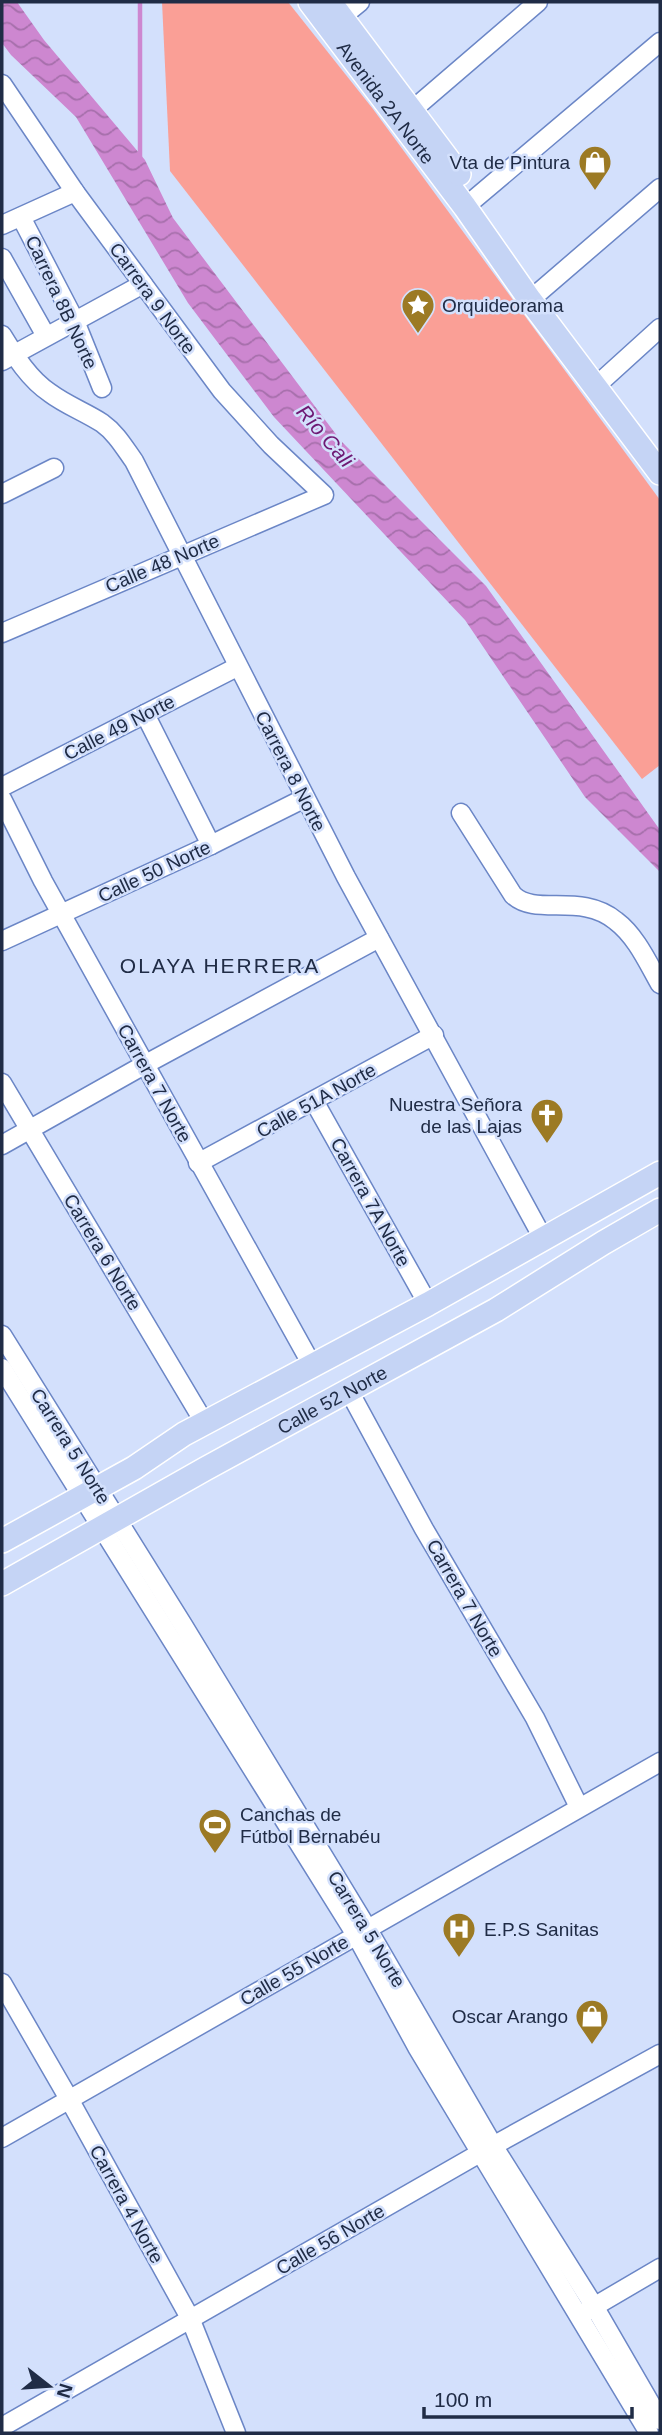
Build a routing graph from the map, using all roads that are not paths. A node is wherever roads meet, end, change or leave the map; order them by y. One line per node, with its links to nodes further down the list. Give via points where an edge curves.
1 (310, 2): 4 (main road, Avenida 2A Norte)
2 (360, 2): 4 (street)
3 (538, 2): 7 (street)
4 (333, 16): 7 (main road, Avenida 2A Norte)
5 (660, 42): 10 (street)
6 (4, 92): 9 (street, Carrera 9 Norte)
7 (406, 116): 10 (main road, Avenida 2A Norte)
8 (660, 188): 15 (street)
9 (75, 192): 11 (street); 14 (street, Carrera 9 Norte)
10 (471, 203): 15 (main road, Avenida 2A Norte)
11 (21, 217): 12 (street); 16 (street, Carrera 8B Norte)
12 (2, 225)
13 (2, 258): 19 (street)
14 (143, 284): 16 (street); 27 (street, Carrera 9 Norte, via 222,391)
15 (536, 295): 21 (main road, Avenida 2A Norte)
16 (75, 321): 19 (street); 22 (street, Carrera 8B Norte)
17 (660, 328): 21 (street)
18 (2, 335): 20 (street, Carrera 8 Norte)
19 (46, 336): 20 (street)
20 (8, 358): 28 (street, Carrera 8 Norte, via 49,393 104,424 119,439)
21 (601, 381): 23 (main road, Avenida 2A Norte); 25 (main road, Avenida 2A Norte)
22 (102, 388)
23 (660, 452)
24 (54, 468): 26 (street)
25 (660, 473)
26 (2, 494)
27 (324, 495): 28 (street, Calle 48 Norte)
28 (182, 554): 29 (street, Calle 48 Norte); 30 (street, Carrera 8 Norte)
29 (2, 633)
30 (237, 667): 31 (street, Calle 49 Norte); 33 (street, Carrera 8 Norte)
31 (145, 713): 32 (street, Calle 49 Norte); 36 (street)
32 (2, 787)
33 (305, 798): 36 (street, Calle 50 Norte); 38 (street, Carrera 8 Norte)
34 (2, 799): 37 (street, Carrera 7 Norte)
35 (461, 813): 40 (street, via 520,902 579,904 602,911 624,928)
36 (211, 845): 37 (street, Calle 50 Norte)
37 (61, 913): 39 (street, Calle 50 Norte); 42 (street, Carrera 7 Norte)
38 (379, 938): 41 (street, Carrera 8 Norte); 42 (street)
39 (2, 941)
40 (660, 984)
41 (434, 1035): 44 (street, Calle 51A Norte); 52 (street, Carrera 8 Norte)
42 (144, 1065): 45 (street); 47 (street, Carrera 7 Norte)
43 (2, 1083): 45 (street, Carrera 6 Norte)
44 (314, 1101): 47 (street, Calle 51A Norte); 53 (street, Carrera 7A Norte)
45 (30, 1129): 46 (street); 60 (street, Carrera 6 Norte)
46 (2, 1145)
47 (198, 1163): 55 (street, Carrera 7 Norte)
48 (660, 1173): 49 (main road, Calle 52 Norte)
49 (614, 1198): 51 (main road, via 631,1209 633,1217); 52 (main road, Calle 52 Norte)
50 (660, 1210): 51 (main road, Calle 52 Norte)
51 (627, 1229): 57 (main road, Calle 52 Norte, via 496,1310)
52 (544, 1240): 53 (main road, Calle 52 Norte)
53 (428, 1304): 55 (main road, Calle 52 Norte)
54 (2, 1335): 63 (street, Carrera 5 Norte)
55 (312, 1366): 60 (main road, Calle 52 Norte)
56 (2, 1368): 58 (street, Carrera 5 Norte)
57 (349, 1391): 62 (main road, Calle 52 Norte); 67 (street, Carrera 7 Norte, via 535,1718)
58 (18, 1394): 59 (street); 63 (street, Carrera 5 Norte)
59 (2, 1403)
60 (204, 1422): 61 (main road, Calle 52 Norte)
61 (184, 1434): 62 (main road, via 174,1446 178,1463 187,1469); 63 (main road, Calle 52 Norte, via 134,1468)
62 (205, 1469): 63 (main road, Calle 52 Norte)
63 (99, 1507): 64 (main road, Calle 52 Norte); 65 (main road, Calle 52 Norte, via 60,1551); 68 (street, Carrera 5 Norte)
64 (2, 1541)
65 (2, 1584)
66 (660, 1762): 67 (street, Calle 55 Norte)
67 (579, 1807): 68 (street, Calle 55 Norte)
68 (362, 1931): 71 (street, Calle 55 Norte); 73 (street, Carrera 5 Norte)
69 (2, 1983): 71 (street, Carrera 4 Norte)
70 (660, 2054): 73 (street, Calle 56 Norte)
71 (69, 2099): 72 (street, Calle 55 Norte); 77 (street, Carrera 4 Norte)
72 (2, 2138)
73 (487, 2150): 75 (street, Carrera 5 Norte); 76 (street, Carrera 5 Norte); 77 (street, Calle 56 Norte)
74 (660, 2267): 75 (street)
75 (594, 2306): 76 (street); 78 (street, Carrera 5 Norte)
76 (577, 2317): 78 (street, Carrera 5 Norte)
77 (190, 2318): 80 (street, Calle 56 Norte); 81 (street, Carrera 4 Norte)
78 (646, 2396): 79 (street, Carrera 5 Norte); 82 (street, Carrera 5 Norte)
79 (660, 2420)
80 (2, 2427)
81 (236, 2433)
82 (649, 2433)

